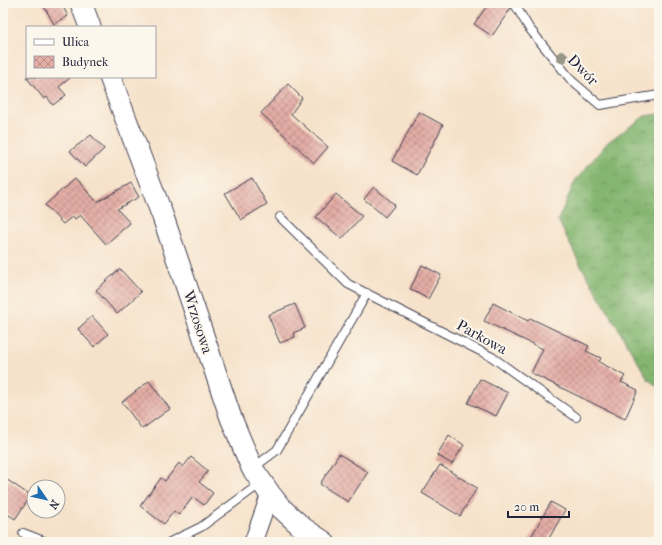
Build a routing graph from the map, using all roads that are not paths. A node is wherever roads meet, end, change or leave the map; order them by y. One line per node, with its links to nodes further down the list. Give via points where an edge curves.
1 (81, 3): 3 (street)
2 (514, 3): 5 (lane, Dwór, via 529,28 572,82 600,105)
3 (90, 26)
4 (110, 78): 9 (street, Wrzosowa, via 164,217 231,418)
5 (659, 95)
6 (280, 217): 7 (lane, Parkowa, via 348,284)
7 (367, 293): 8 (lane, Parkowa, via 492,357); 9 (lane)
8 (576, 417)
9 (261, 482): 12 (lane, via 201,527); 13 (street); 14 (street, Wrzosowa, via 281,508 303,528)
10 (23, 533): 11 (lane)
11 (46, 542)
12 (170, 542)
13 (253, 542)
14 (324, 542)

